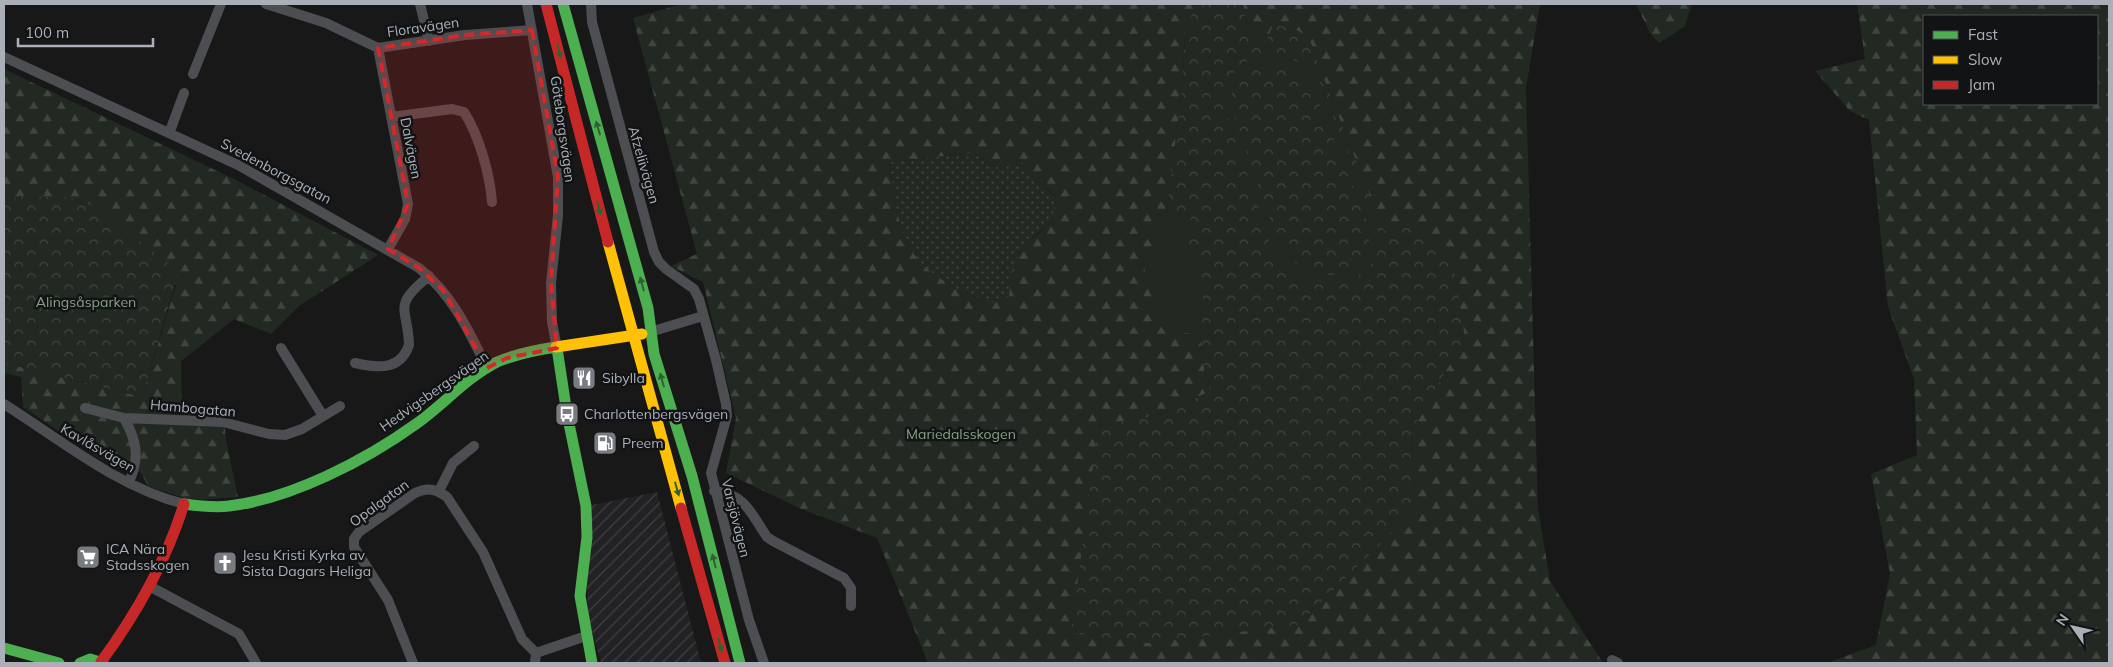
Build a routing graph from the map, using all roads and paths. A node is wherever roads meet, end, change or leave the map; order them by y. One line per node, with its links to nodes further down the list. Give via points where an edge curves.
1 (221, 4): 12 (street)
2 (266, 4): 10 (street, Floravägen, via 326,23)
3 (420, 4): 9 (street)
4 (527, 4): 8 (street, Göteborgsvägen)
5 (546, 4): 21 (main road, one-way to 21)
6 (563, 4): 20 (main road, one-way to 6, via 648,308)
7 (591, 4): 19 (street, Afzeliivägen, via 592,22 654,252 666,269 694,289)
8 (532, 30): 9 (street, Floravägen, via 465,34); 23 (street, Göteborgsvägen, via 558,177 558,215 551,283 552,322)
9 (428, 41): 10 (street, Floravägen)
10 (378, 48): 14 (street, Dalvägen)
11 (4, 57): 15 (street, Svedenborgsgatan)
12 (193, 74)
13 (184, 93): 15 (street)
14 (391, 117): 16 (street, via 452,109 464,112 471,123 488,177); 17 (street, Dalvägen, via 408,204 405,219)
15 (170, 132): 17 (street, Svedenborgsgatan, via 293,194)
16 (492, 202)
17 (388, 249): 18 (street, Svedenborgsgatan)
18 (429, 276): 24 (street, via 405,302 403,313 409,345 401,360 376,368); 25 (street, Svedenborgsgatan, via 462,318)
19 (702, 316): 20 (street); 34 (street, Varsjövägen, via 726,404 724,431 711,473)
20 (650, 332): 21 (main road, Hedvigsbergsvägen); 48 (main road, one-way to 20, via 692,476)
21 (633, 336): 23 (main road, Hedvigsbergsvägen); 47 (main road, one-way to 47)
22 (281, 348): 29 (street)
23 (557, 348): 25 (main road, Hedvigsbergsvägen, via 507,358); 38 (main road, via 586,506 587,537 580,596)
24 (355, 363)
25 (487, 368): 35 (main road, Hedvigsbergsvägen, via 409,428 348,464 251,502 206,507)
26 (4, 404): 32 (street, Kavlåsvägen, via 71,449)
27 (340, 406): 29 (street, Hambogatan)
28 (85, 408): 30 (street, Hambogatan)
29 (323, 416): 30 (street, Hambogatan, via 285,435 222,422)
30 (124, 418): 32 (street, via 131,430 137,456)
31 (474, 446): 33 (street, via 453,463)
32 (129, 482): 35 (street, Kavlåsvägen)
33 (439, 491): 40 (street, via 448,498 483,552 522,639); 45 (street, Opalgatan, via 424,489 415,492 354,539 354,547 388,600)
34 (714, 492): 37 (street, via 733,495 741,500 773,541 844,578 851,588); 49 (street, Varsjövägen)
35 (184, 504): 36 (main road, via 175,533)
36 (149, 586): 43 (main road, via 125,632); 44 (street, via 239,634)
37 (852, 606)
38 (586, 636): 40 (street); 46 (main road)
39 (4, 648): 41 (main road)
40 (536, 658)
41 (59, 663)
42 (80, 663): 43 (main road, via 90,658)
43 (102, 663)
44 (256, 663)
45 (413, 663)
46 (592, 663)
47 (725, 663)
48 (740, 663)
49 (764, 663)

